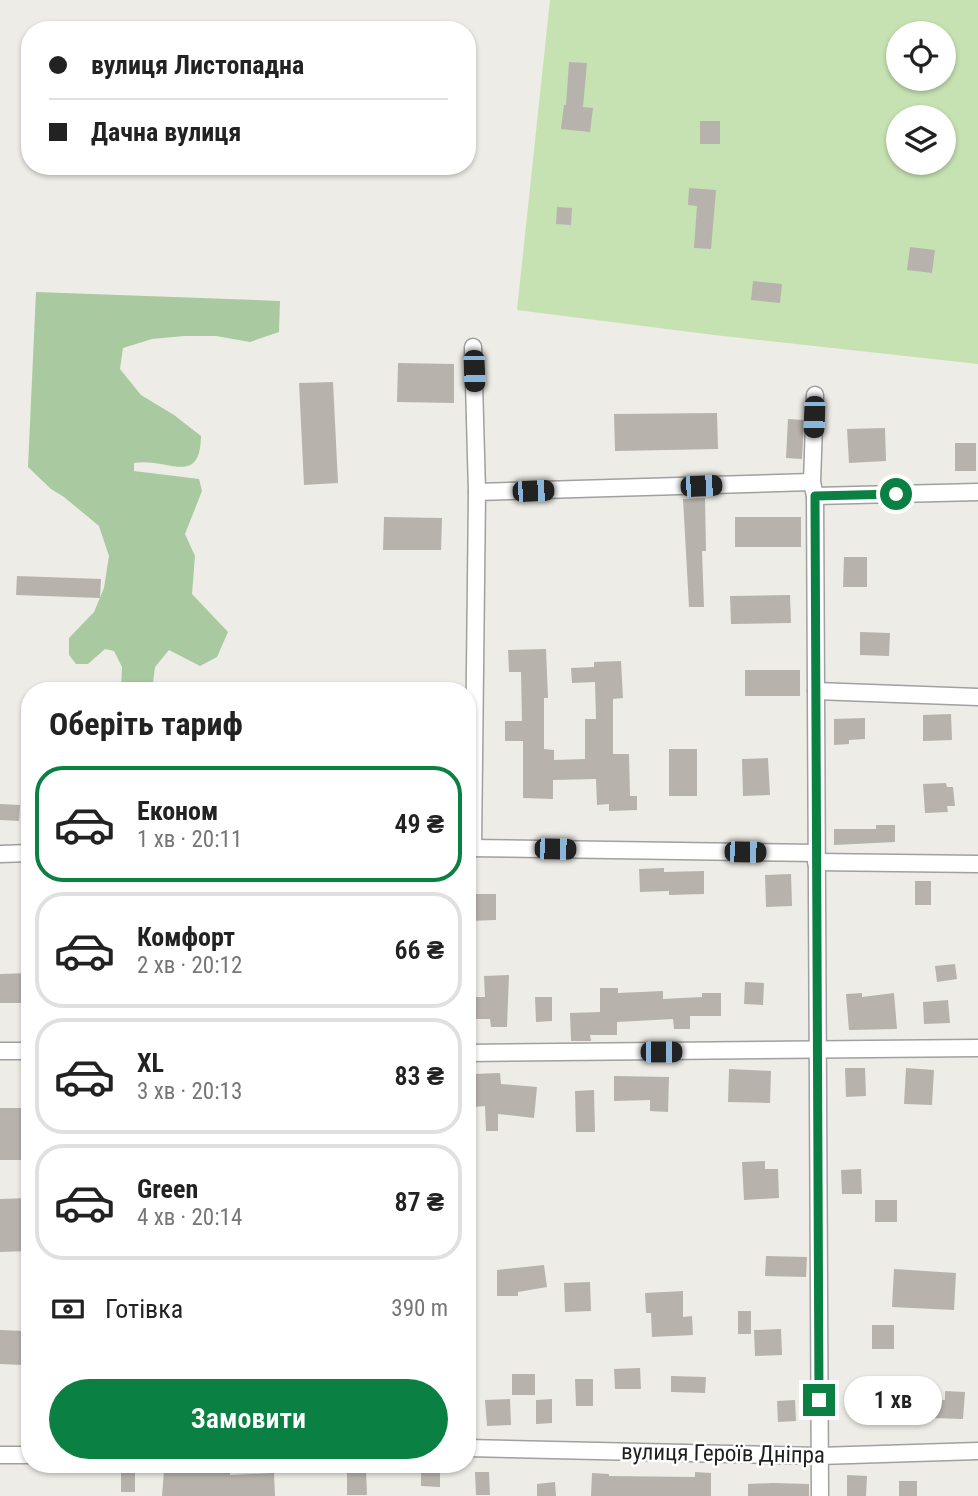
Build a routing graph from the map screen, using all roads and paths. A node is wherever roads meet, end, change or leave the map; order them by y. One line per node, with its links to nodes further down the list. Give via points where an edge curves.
1 (473, 347): 4 (street)
2 (815, 395): 3 (street)
3 (813, 489): 4 (street); 5 (street); 7 (street)
4 (477, 492): 6 (street)
5 (978, 492)
6 (473, 682)
7 (816, 691): 8 (street); 12 (street)
8 (978, 697)
9 (476, 848): 12 (street)
10 (21, 853): 11 (street)
11 (0, 854)
12 (816, 858): 13 (street); 17 (street)
13 (978, 864)
14 (978, 1048): 17 (street)
15 (0, 1051): 16 (street)
16 (21, 1051)
17 (816, 1051): 18 (street); 23 (street)
18 (476, 1056)
19 (476, 1448): 23 (street, вулиця Героїв Дніпра)
20 (978, 1451): 23 (street, вулиця Героїв Дніпра)
21 (0, 1455): 22 (street)
22 (21, 1455)
23 (819, 1456): 24 (street)
24 (820, 1496)

